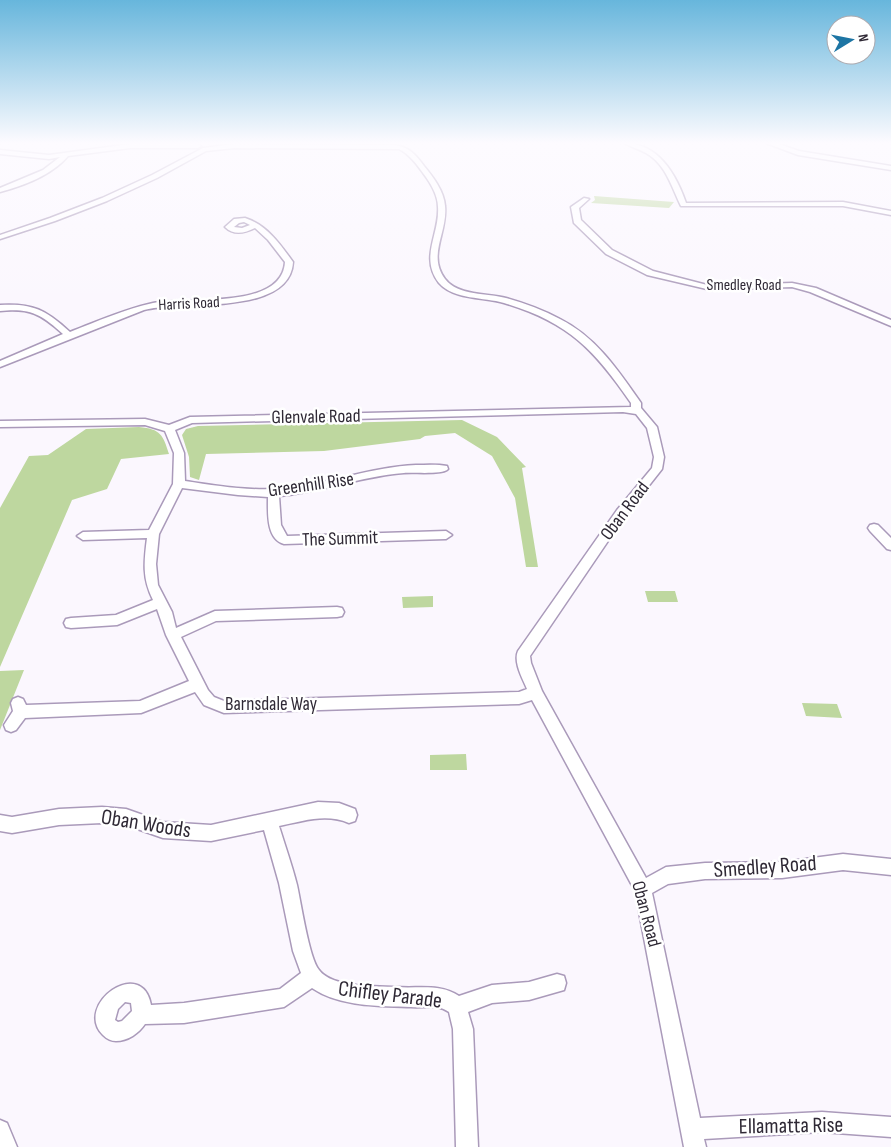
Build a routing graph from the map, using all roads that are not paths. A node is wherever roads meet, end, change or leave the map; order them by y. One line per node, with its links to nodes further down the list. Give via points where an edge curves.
1 (109, 197): 7 (street)
2 (439, 197): 12 (street, Oban Road, via 442,205 440,226 432,247 435,272 445,285 504,300 542,314 589,341 610,365 636,403)
3 (680, 197): 5 (street, via 683,205 843,204)
4 (586, 200): 9 (street, Smedley Road, via 575,207 577,221 610,252 650,273 711,288 792,285 813,290)
5 (891, 213)
6 (255, 225): 10 (street, Harris Road, via 263,229 289,262 286,276 271,289 231,302 158,304)
7 (0, 237)
8 (0, 308): 10 (street, via 25,307 42,312)
9 (891, 323)
10 (69, 335): 11 (street, Harris Road)
11 (0, 364)
12 (636, 409): 14 (street, Glenvale Road, via 190,420); 28 (street, Oban Road, via 654,432 659,457 657,470 621,513 526,649 524,663)
13 (0, 424): 14 (street, via 145,422)
14 (169, 429): 16 (street, Barnsdale Way, via 179,453)
15 (443, 469): 17 (street, Greenhill Rise, via 382,472 314,488)
16 (179, 484): 17 (street, Greenhill Rise); 19 (street, Barnsdale Way)
17 (274, 493): 20 (street, The Summit, via 277,531 279,537 289,541)
18 (874, 528): 22 (street)
19 (153, 534): 21 (street); 23 (street, Barnsdale Way, via 150,564 152,585)
20 (446, 535)
21 (81, 536)
22 (891, 546)
23 (159, 603): 25 (street, via 118,620); 26 (street, Barnsdale Way)
24 (337, 612): 26 (street, via 215,616)
25 (68, 624)
26 (173, 635): 27 (street, Barnsdale Way)
27 (198, 684): 28 (street, Barnsdale Way, via 209,701 224,707 519,698); 29 (street, via 141,707 19,708)
28 (536, 693): 34 (street, Oban Road)
29 (11, 725)
30 (348, 815): 31 (street, Oban Woods, via 340,810 318,810)
31 (270, 822): 32 (street, Oban Woods, via 211,833 164,830 126,817 102,815 59,817 12,825); 35 (street, Chifley Parade, via 288,883 302,952)
32 (0, 823)
33 (891, 867): 34 (street, Smedley Road, via 842,862 782,870 705,871 666,876)
34 (642, 889): 41 (street, Oban Road)
35 (312, 976): 37 (street, Chifley Parade, via 330,989 348,993 444,997); 38 (street, via 284,998 184,1013)
36 (557, 983): 37 (street, via 529,991 492,994)
37 (457, 1006): 43 (street, Chifley Parade, via 463,1029)
38 (140, 1015)
39 (891, 1127): 41 (street, Ellamatta Rise, via 822,1122)
40 (0, 1130): 42 (street)
41 (694, 1138)
42 (6, 1147)
43 (467, 1147)

